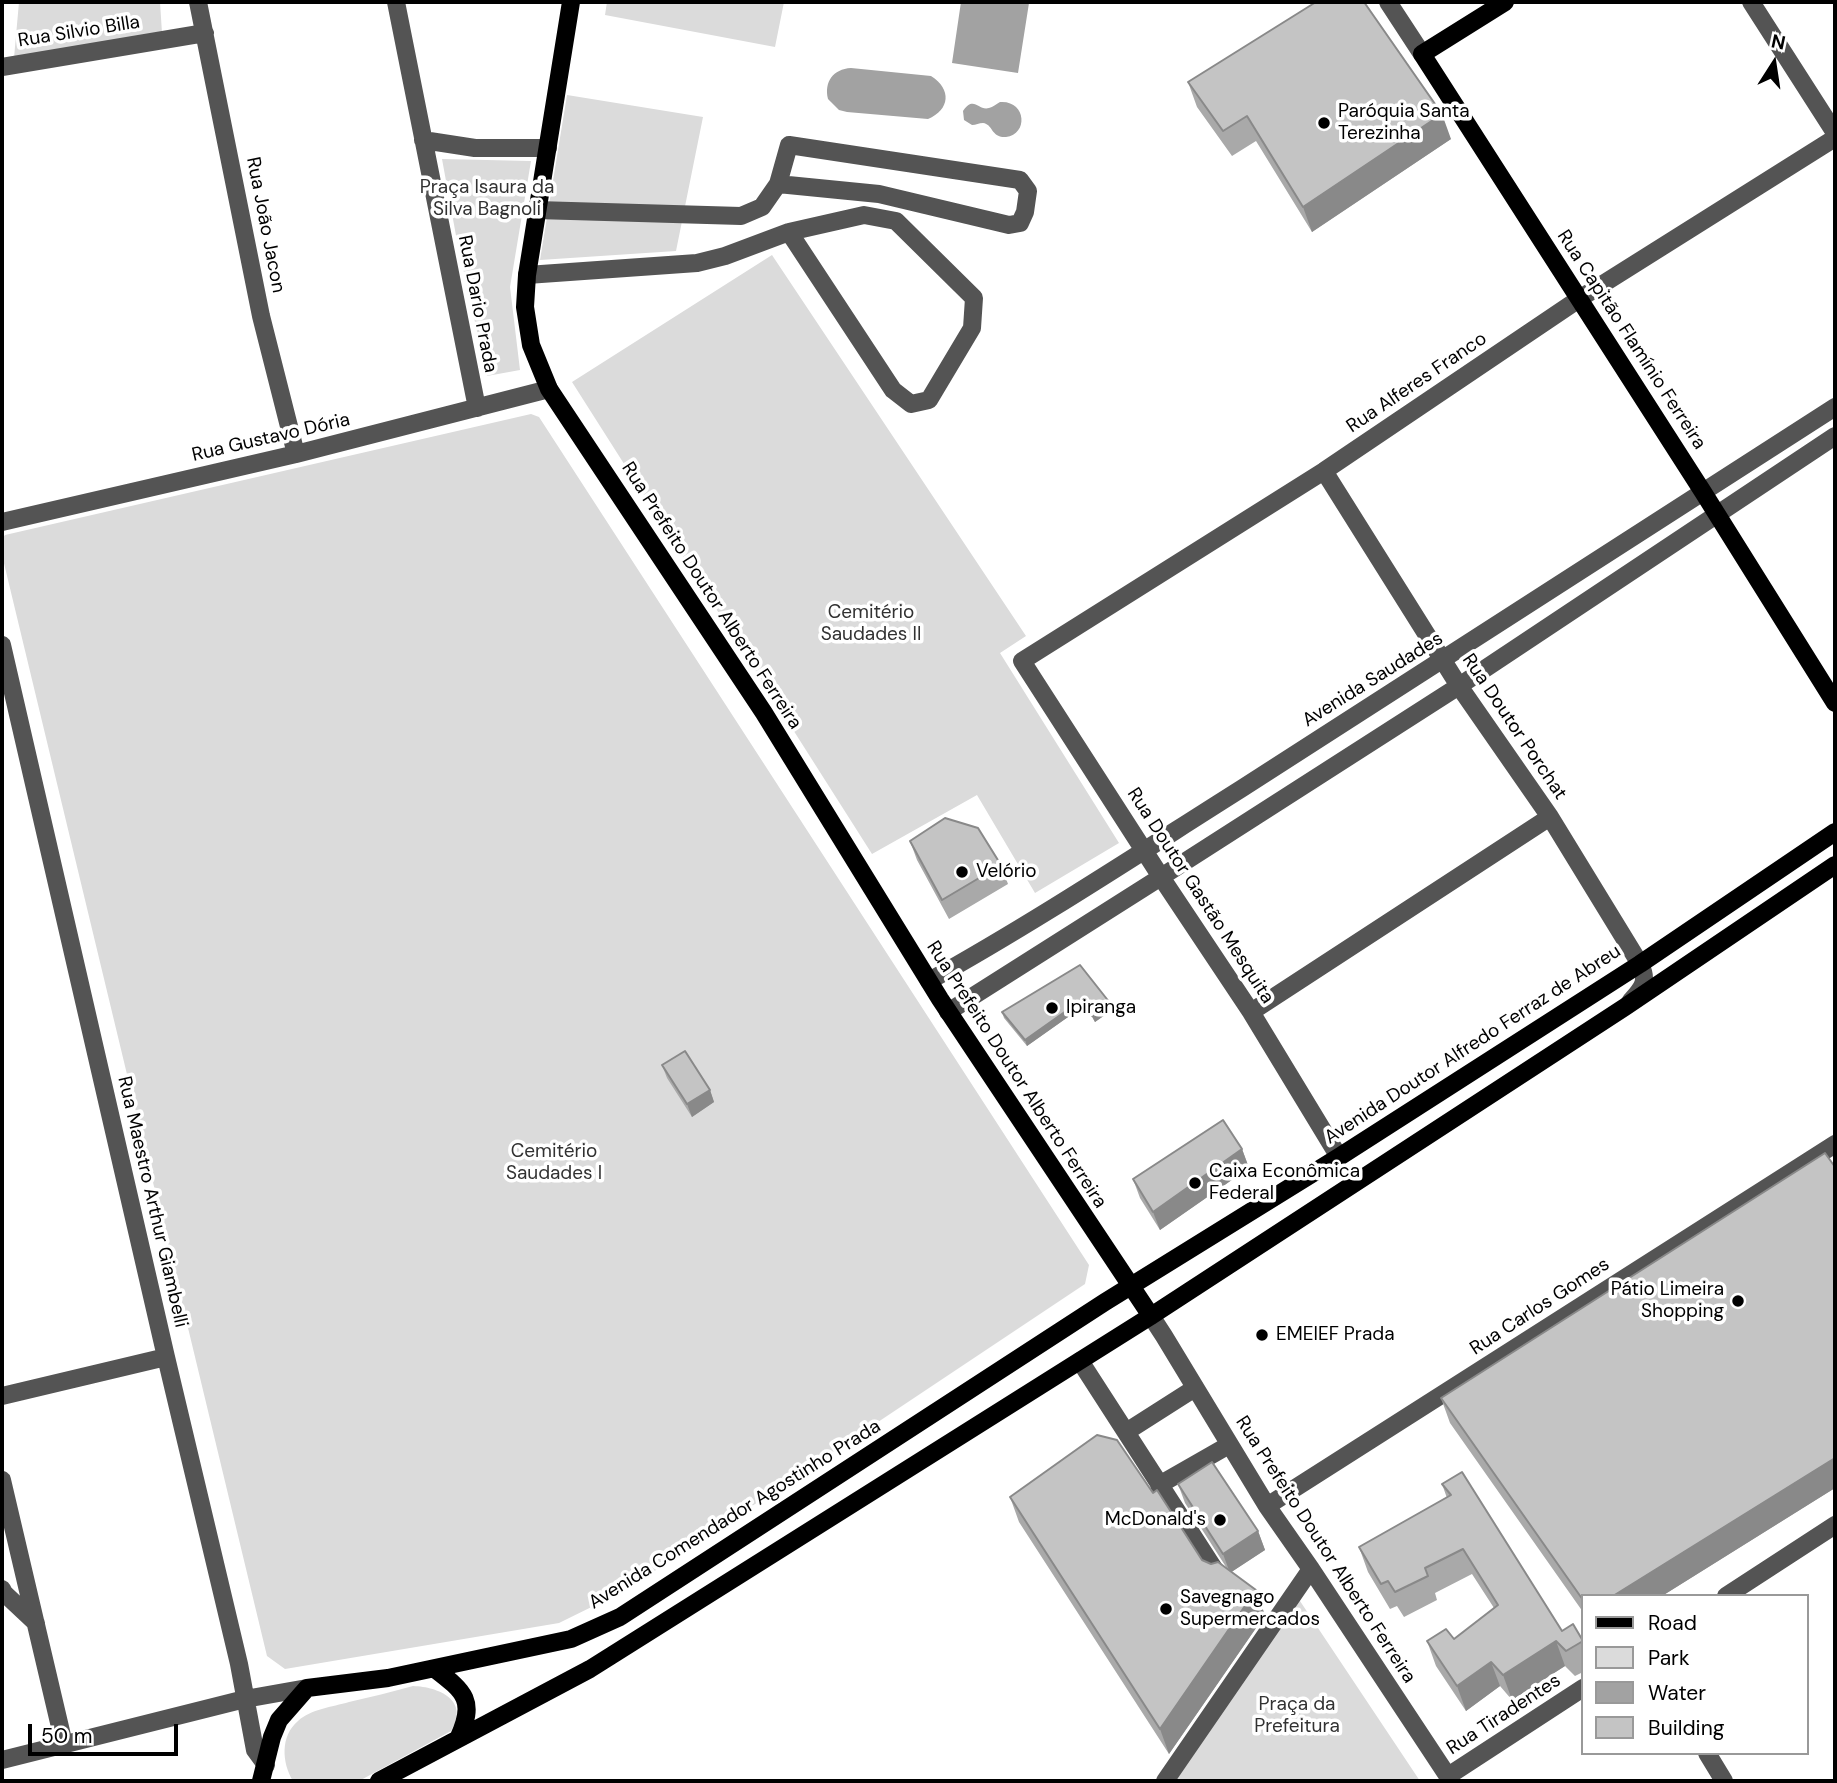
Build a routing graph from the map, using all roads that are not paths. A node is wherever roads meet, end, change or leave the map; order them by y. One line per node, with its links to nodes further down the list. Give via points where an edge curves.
1 (198, 2): 7 (street, Rua João Jacon)
2 (396, 2): 12 (street, Rua Dario Prada)
3 (571, 2): 13 (main road, Rua Prefeito Doutor Alberto Ferreira)
4 (1388, 2): 8 (street, Rua Capitão Flamínio Ferreira)
5 (1505, 2): 8 (main road)
6 (1751, 2): 10 (street)
7 (205, 33): 9 (street, Rua Silvio Billa); 23 (street, Rua João Jacon, via 261,316)
8 (1422, 54): 18 (main road, Rua Capitão Flamínio Ferreira)
9 (2, 67)
10 (1835, 132)
11 (1835, 138): 18 (street, Rua Alferes Franco)
12 (423, 140): 13 (street, via 475,148); 21 (street, Rua Dario Prada)
13 (548, 148): 15 (main road, Rua Prefeito Doutor Alberto Ferreira)
14 (778, 184): 14 (street, via 879,194 1009,225 1020,223 1028,191 1020,180 789,145); 15 (street, via 762,207 741,216)
15 (537, 210): 17 (main road, Rua Prefeito Doutor Alberto Ferreira)
16 (789, 232): 16 (street, via 864,215 896,221 974,298 972,328 929,400 911,404 893,390); 17 (street, via 697,263)
17 (527, 275): 19 (main road, Rua Prefeito Doutor Alberto Ferreira, via 525,307 531,345)
18 (1580, 299): 24 (street, Rua Alferes Franco); 25 (main road, Rua Capitão Flamínio Ferreira)
19 (548, 388): 21 (street, Rua Gustavo Dória); 39 (main road, Rua Prefeito Doutor Alberto Ferreira, via 764,713)
20 (1835, 407): 25 (street, Avenida Saudades)
21 (477, 408): 23 (street, Rua Gustavo Dória)
22 (1835, 436): 26 (street)
23 (296, 454): 27 (street, Rua Gustavo Dória)
24 (1324, 471): 29 (street, Rua Alferes Franco); 30 (street, Rua Doutor Porchat)
25 (1703, 492): 26 (main road, Rua Capitão Flamínio Ferreira); 30 (street, Avenida Saudades)
26 (1716, 514): 31 (street); 32 (main road, Rua Capitão Flamínio Ferreira)
27 (2, 522)
28 (2, 645): 47 (street, Rua Maestro Arthur Giambelli)
29 (1021, 661): 35 (street, Rua Doutor Gastão Mesquita)
30 (1444, 661): 31 (street, Rua Doutor Porchat); 35 (street, Avenida Saudades)
31 (1459, 686): 33 (street, Rua Doutor Porchat); 37 (street)
32 (1835, 703)
33 (1550, 817): 38 (street, Rua Doutor Porchat); 42 (street)
34 (1835, 832): 38 (main road, Avenida Doutor Alfredo Ferraz de Abreu)
35 (1144, 850): 37 (street, Rua Doutor Gastão Mesquita); 39 (street, Avenida Saudades)
36 (1835, 865): 40 (main road)
37 (1161, 877): 41 (street); 42 (street, Rua Doutor Gastão Mesquita)
38 (1640, 964): 40 (street, via 1645,973 1643,986); 44 (main road, Avenida Doutor Alfredo Ferraz de Abreu)
39 (929, 981): 41 (main road, Rua Prefeito Doutor Alberto Ferreira)
40 (1625, 1007): 46 (main road)
41 (948, 1012): 45 (main road, Rua Prefeito Doutor Alberto Ferreira)
42 (1251, 1012): 44 (street, Rua Doutor Gastão Mesquita)
43 (1835, 1144): 55 (street, Rua Carlos Gomes)
44 (1339, 1157): 45 (main road, Avenida Doutor Alfredo Ferraz de Abreu)
45 (1130, 1287): 46 (main road, Rua Prefeito Doutor Alberto Ferreira); 62 (main road, Avenida Comendador Agostinho Prada, via 620,1617 571,1639)
46 (1151, 1316): 48 (main road); 49 (street, Rua Prefeito Doutor Alberto Ferreira)
47 (166, 1357): 50 (street); 65 (street, Rua Maestro Arthur Giambelli)
48 (1080, 1361): 51 (street); 66 (main road, via 590,1669)
49 (1195, 1388): 51 (street); 52 (street, Rua Prefeito Doutor Alberto Ferreira)
50 (2, 1396)
51 (1126, 1432): 54 (street)
52 (1229, 1445): 54 (street); 55 (street, Rua Prefeito Doutor Alberto Ferreira)
53 (2, 1480): 61 (street)
54 (1159, 1485): 58 (street)
55 (1267, 1506): 57 (street, Rua Prefeito Doutor Alberto Ferreira)
56 (1835, 1525): 60 (street)
57 (1311, 1569): 71 (street, Rua Prefeito Doutor Alberto Ferreira); 74 (street)
58 (1220, 1578)
59 (2, 1589): 61 (street)
60 (1729, 1594)
61 (36, 1623): 67 (street)
62 (435, 1669): 63 (main road, Avenida Comendador Agostinho Prada); 66 (main road, via 464,1696 468,1710)
63 (307, 1688): 65 (street); 70 (main road, via 279,1720)
64 (1582, 1689): 71 (street, Rua Tiradentes)
65 (245, 1699): 67 (street); 70 (street, Rua Maestro Arthur Giambelli)
66 (458, 1739): 73 (main road)
67 (64, 1744): 69 (street)
68 (1708, 1755): 75 (street)
69 (2, 1760)
70 (263, 1773): 72 (main road)
71 (1450, 1779)
72 (278, 1781)
73 (379, 1781)
74 (1165, 1781)
75 (1724, 1781)

